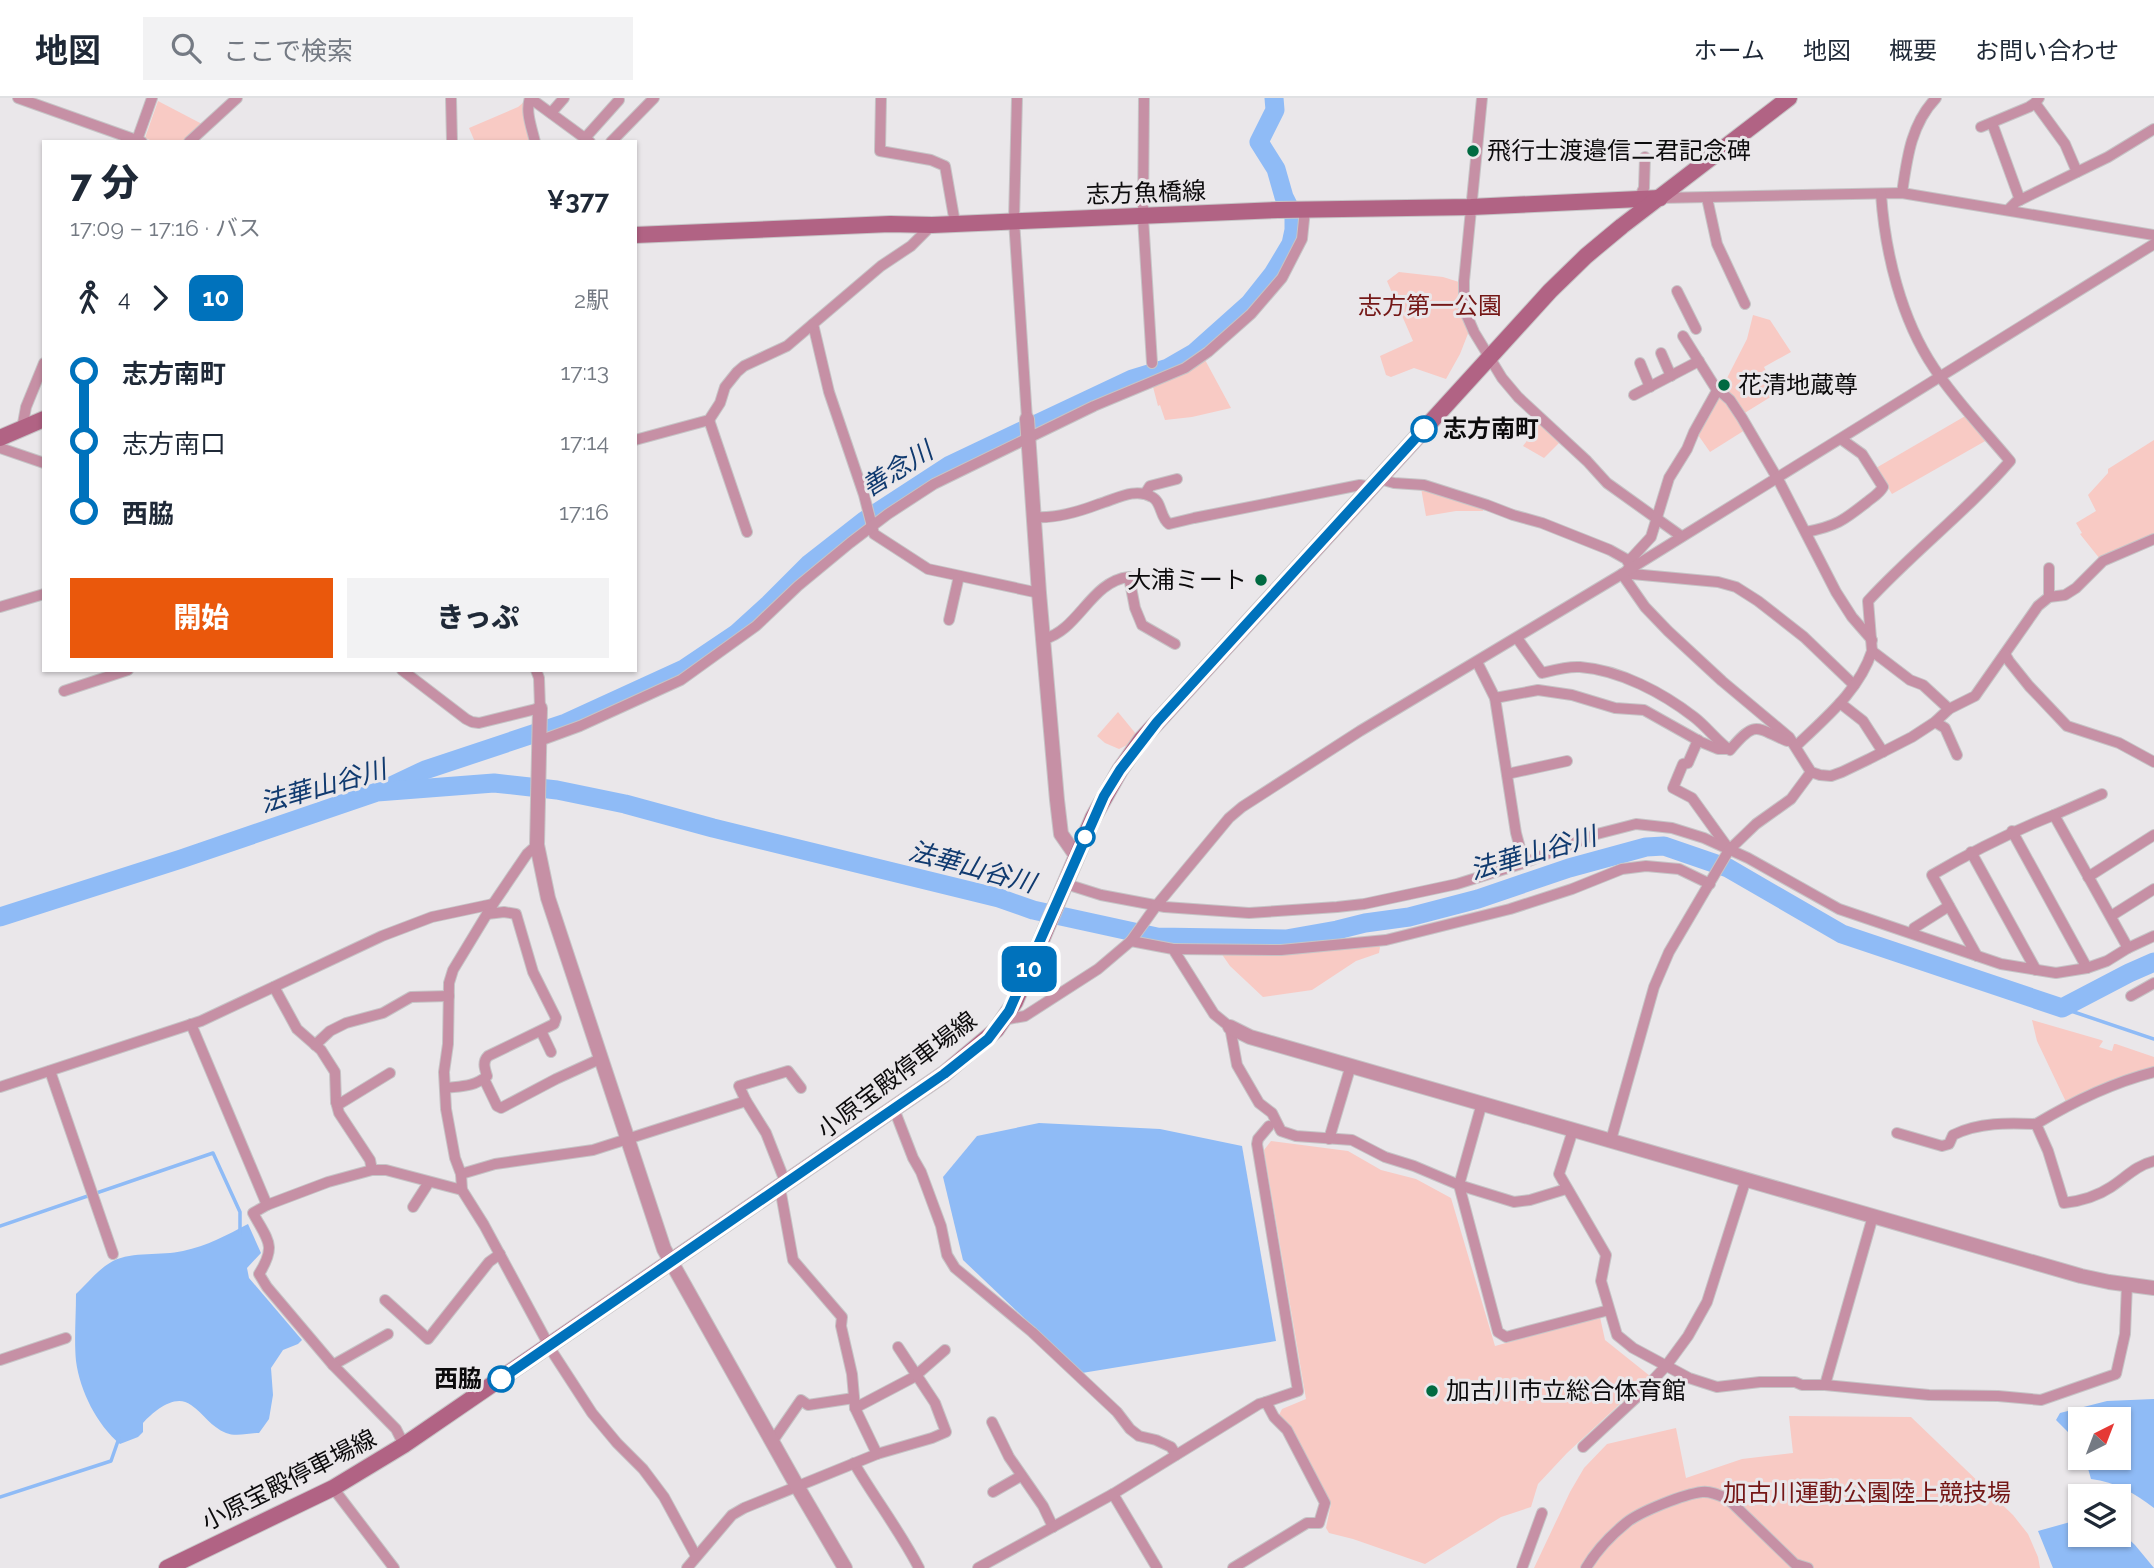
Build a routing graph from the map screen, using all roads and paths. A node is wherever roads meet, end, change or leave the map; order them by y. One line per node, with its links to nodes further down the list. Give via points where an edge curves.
1 (18, 98): 18 (street)
2 (152, 98): 19 (street)
3 (237, 98): 20 (street)
4 (451, 98): 21 (street)
5 (530, 98): 16 (street); 22 (street, via 528,113)
6 (564, 98): 16 (street)
7 (654, 98): 24 (street)
8 (881, 98): 39 (street, via 880,151 944,166)
9 (1017, 98): 38 (street)
10 (1144, 98): 37 (street)
11 (1482, 98): 34 (street)
12 (1789, 98): 32 (main road, 小原宝殿停車場線)
13 (1936, 98): 29 (street, via 1910,143)
14 (619, 100): 23 (street)
15 (2037, 101): 25 (street, via 1987,125); 28 (street)
16 (551, 113): 23 (street)
17 (2154, 130): 28 (street)
18 (136, 140)
19 (139, 140)
20 (191, 140)
21 (452, 140)
22 (535, 140)
23 (588, 140)
24 (613, 140)
25 (2004, 156): 27 (street); 33 (street)
26 (1646, 157): 32 (street, via 1642,192)
27 (1992, 160)
28 (2077, 172): 33 (street)
29 (1902, 193): 30 (street); 35 (street)
30 (1881, 194): 31 (street); 56 (street, via 1899,295 1912,331)
31 (1707, 198): 32 (street); 45 (street, via 1717,244)
32 (1652, 199): 34 (main road, 志方魚橋線); 50 (main road, 小原宝殿停車場線, via 1586,256)
33 (2020, 200): 35 (street)
34 (1471, 207): 36 (main road, 志方魚橋線); 50 (street, via 1464,309)
35 (2009, 209): 42 (street)
36 (1302, 210): 37 (main road, 志方魚橋線); 65 (street, via 1302,239 1282,278 1219,344 1185,368)
37 (1143, 217): 38 (main road, 志方魚橋線); 52 (street)
38 (1014, 220): 39 (main road, 志方魚橋線); 61 (street)
39 (955, 223): 40 (main road, 志方魚橋線)
40 (932, 225): 41 (main road, 志方魚橋線); 46 (street)
41 (637, 235)
42 (2154, 235)
43 (2154, 244): 56 (street)
44 (1676, 291): 47 (street)
45 (1745, 304)
46 (813, 324): 60 (street, via 778,351 737,372); 76 (street)
47 (1696, 329)
48 (1683, 336): 51 (street)
49 (1661, 353): 55 (street)
50 (1489, 357): 72 (main road, 小原宝殿停車場線); 75 (street, via 1532,412 1607,483)
51 (1699, 361): 55 (street); 58 (street)
52 (1152, 363)
53 (1640, 363): 57 (street)
54 (42, 368): 63 (street)
55 (1671, 376): 57 (street)
56 (1940, 377): 67 (street); 92 (street, via 2010,461 1868,601)
57 (1650, 387): 59 (street)
58 (1718, 389): 70 (street, via 1736,408); 75 (street, via 1670,478)
59 (1634, 395)
60 (709, 419): 66 (street); 77 (street)
61 (1027, 419): 65 (street)
62 (42, 420): 63 (main road)
63 (22, 429): 64 (main road)
64 (0, 438)
65 (1029, 438): 74 (street); 76 (street, via 945,478)
66 (637, 439)
67 (1841, 439): 70 (street); 78 (street, via 1862,454 1883,487 1838,524)
68 (0, 448): 69 (street)
69 (42, 462)
70 (1777, 478): 78 (street); 79 (street)
71 (1177, 480): 73 (street, via 1150,486)
72 (1376, 483): 73 (street, via 1169,524 1157,500); 81 (street, via 1424,485 1542,523 1609,550); 122 (main road, 小原宝殿停車場線, via 1141,740 1104,796)
73 (1145, 494): 74 (street, via 1134,493 1046,518)
74 (1033, 517): 84 (street)
75 (1655, 518): 79 (street); 81 (street, via 1651,537)
76 (871, 526): 83 (street, via 874,534 928,569); 105 (street, via 756,626 681,680)
77 (747, 532)
78 (1805, 532): 92 (street, via 1836,592)
79 (1681, 536): 81 (street)
80 (2154, 539): 86 (street, via 2103,561 2065,596)
81 (1628, 568): 89 (street); 98 (street, via 1632,573 1736,587 1804,637); 107 (street, via 1645,607)
82 (2049, 568): 86 (street)
83 (959, 576): 84 (street); 88 (street)
84 (1039, 593): 90 (street)
85 (42, 595): 87 (street)
86 (2049, 597): 93 (street)
87 (0, 607)
88 (949, 620)
89 (1517, 638): 94 (street); 108 (street, via 1542,673 1580,667 1646,687 1695,718)
90 (1044, 639): 91 (street, via 1056,636 1110,582 1129,577 1142,625); 122 (street, via 1061,834)
91 (1175, 644)
92 (1872, 646): 98 (street); 102 (street)
93 (2005, 653): 102 (street, via 1975,696); 112 (street, via 2067,726 2119,743)
94 (1477, 662): 100 (street); 128 (street, via 1241,807)
95 (122, 672): 99 (street)
96 (405, 672): 103 (street, via 472,722)
97 (537, 672): 103 (street)
98 (1854, 685): 101 (street)
99 (64, 691)
100 (1495, 698): 106 (street, via 1538,690 1573,695 1615,708 1644,710); 114 (street)
101 (1840, 703): 107 (street); 109 (street, via 1863,721)
102 (1949, 709): 104 (street)
103 (540, 713): 105 (street)
104 (1935, 722): 109 (street); 110 (street, via 1945,729)
105 (539, 740): 119 (street)
106 (1698, 740): 108 (street); 120 (street, via 1673,788 1692,798)
107 (1795, 744): 108 (street, via 1760,728 1748,731); 113 (street)
108 (1727, 749)
109 (1883, 752): 113 (street, via 1831,776)
110 (1957, 755)
111 (1567, 761): 114 (street)
112 (2154, 762)
113 (1811, 772): 120 (street, via 1791,799)
114 (1507, 774): 123 (street)
115 (2102, 794): 116 (street)
116 (2054, 815): 117 (street); 124 (street)
117 (2012, 831): 121 (street); 138 (street)
118 (2154, 835): 124 (street)
119 (537, 845): 130 (street); 150 (street, via 548,898)
120 (1729, 850): 123 (street, via 1672,828 1636,824); 125 (street); 137 (street, via 1839,909)
121 (1971, 852): 129 (street, via 1932,876); 139 (street)
122 (1077, 858): 126 (main road, 小原宝殿停車場線)
123 (1524, 863): 128 (street, via 1457,884 1364,904 1249,913)
124 (2088, 877): 131 (street)
125 (1710, 884): 136 (street, via 1679,869 1646,866 1622,869 1510,909 1386,940 1281,950); 169 (street, via 1669,952 1654,987)
126 (1064, 887): 128 (street); 144 (main road, 小原宝殿停車場線)
127 (2154, 889): 131 (street)
128 (1156, 906): 134 (street)
129 (1949, 906): 132 (street); 137 (street)
130 (490, 909): 141 (street, via 432,917); 142 (street, via 453,970); 147 (street, via 516,914 533,972 556,1018)
131 (2111, 916): 135 (street)
132 (1914, 928)
133 (2154, 936): 135 (street)
134 (1131, 941): 136 (street); 144 (street, via 1098,969 1025,1016)
135 (2128, 948): 138 (street)
136 (1173, 949): 146 (street, via 1214,1014)
137 (1977, 956): 139 (street)
138 (2087, 968): 139 (street, via 2056,973)
139 (2036, 970)
140 (2154, 983): 143 (street)
141 (274, 987): 145 (street); 148 (street, via 297,1029)
142 (449, 996): 148 (street, via 411,997 383,1013 330,1031); 157 (street)
143 (2131, 996)
144 (1003, 1020): 162 (main road, 小原宝殿停車場線, via 958,1064)
145 (191, 1024): 152 (street); 179 (street)
146 (1230, 1027): 151 (street, via 1250,1037); 167 (street, via 1237,1065 1281,1131)
147 (541, 1031): 149 (street); 155 (street, via 484,1059)
148 (315, 1045): 160 (street, via 335,1072)
149 (551, 1052)
150 (602, 1058): 155 (street, via 501,1108); 168 (street)
151 (1351, 1065): 161 (street); 167 (street)
152 (50, 1071): 156 (street); 182 (street)
153 (2154, 1072): 163 (street, via 2075,1100)
154 (390, 1073): 160 (street)
155 (484, 1079): 157 (street)
156 (0, 1087)
157 (445, 1088): 172 (street)
158 (801, 1088): 159 (street, via 788,1071 739,1086)
159 (746, 1101): 168 (street); 176 (street, via 766,1133)
160 (336, 1102): 171 (street)
161 (1482, 1103): 165 (street); 175 (street)
162 (894, 1109): 176 (main road, 小原宝殿停車場線); 206 (street, via 955,1268 1032,1332 1130,1429 1171,1447)
163 (2036, 1124): 166 (street, via 1966,1128 1942,1146); 170 (street, via 2064,1203 2097,1195)
164 (1269, 1126): 199 (street, via 1257,1144 1298,1391)
165 (1573, 1130): 169 (street); 177 (street, via 1559,1174)
166 (1897, 1133)
167 (1329, 1139): 175 (street, via 1352,1140)
168 (628, 1140): 172 (street); 184 (street)
169 (1611, 1140): 173 (street)
170 (2154, 1161)
171 (372, 1170): 174 (street); 179 (street)
172 (461, 1174): 178 (street)
173 (1746, 1179): 181 (street); 196 (street, via 1707,1302)
174 (429, 1182): 178 (street); 180 (street)
175 (1459, 1185): 177 (street, via 1514,1202); 188 (street, via 1498,1332 1506,1337)
176 (783, 1186): 184 (main road, 小原宝殿停車場線); 200 (street, via 793,1260 842,1317)
177 (1566, 1189): 188 (street, via 1606,1255 1601,1281)
178 (462, 1191): 183 (street)
179 (267, 1205): 195 (street, via 253,1213 271,1251 259,1275)
180 (413, 1207)
181 (1873, 1216): 185 (street, via 2081,1276); 198 (street)
182 (113, 1254)
183 (500, 1254): 187 (street, via 428,1339); 191 (street)
184 (671, 1261): 191 (main road, 小原宝殿停車場線); 202 (street)
185 (2127, 1284): 186 (street); 198 (street, via 2125,1334 2116,1374 2041,1400)
186 (2154, 1288)
187 (385, 1300)
188 (1609, 1310): 196 (street, via 1617,1335)
189 (387, 1334): 195 (street)
190 (66, 1338): 194 (street)
191 (550, 1345): 203 (main road, 小原宝殿停車場線); 215 (street, via 592,1413 664,1497)
192 (898, 1347): 197 (street)
193 (945, 1350): 197 (street)
194 (0, 1360)
195 (333, 1364): 203 (street, via 382,1413)
196 (1667, 1366): 198 (street, via 1717,1387 1760,1382); 204 (street)
197 (918, 1375): 200 (street); 205 (street, via 936,1403 946,1432)
198 (1825, 1385)
199 (1266, 1402): 206 (street); 223 (street, via 1287,1430 1325,1503 1319,1523 1307,1523)
200 (855, 1403): 202 (street, via 808,1405 801,1400); 205 (street)
201 (992, 1422): 208 (street)
202 (772, 1442): 209 (street)
203 (404, 1445): 210 (main road, 小原宝殿停車場線)
204 (1583, 1447)
205 (877, 1454): 207 (street)
206 (1177, 1455): 212 (street)
207 (854, 1463): 209 (street); 220 (street)
208 (1021, 1476): 211 (street); 214 (street)
209 (797, 1486): 215 (street, via 732,1515); 219 (street)
210 (333, 1488): 216 (main road, 小原宝殿停車場線); 217 (street)
211 (993, 1492)
212 (1113, 1494): 214 (street); 222 (street)
213 (1542, 1513): 224 (street)
214 (1053, 1527): 221 (street)
215 (696, 1556): 218 (street)
216 (177, 1566)
217 (394, 1568)
218 (687, 1568)
219 (845, 1568)
220 (919, 1568)
221 (978, 1568)
222 (1157, 1568)
223 (1233, 1568)
224 (1522, 1568)
225 (1586, 1568): 226 (street, via 1628,1521 1702,1492 1727,1499 1795,1564)
226 (1808, 1568)

